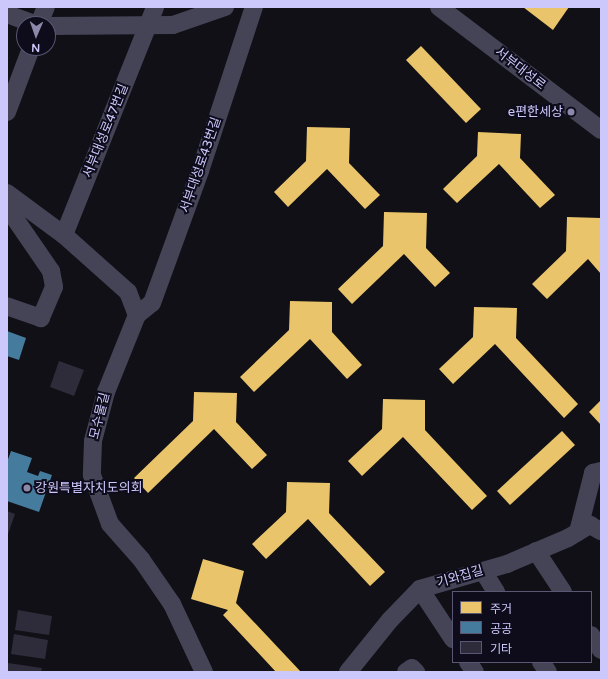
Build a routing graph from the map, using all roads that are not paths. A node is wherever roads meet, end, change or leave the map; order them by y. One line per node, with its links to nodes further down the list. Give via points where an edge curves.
1 (155, 7): 6 (street, 서부대성로47번길)
2 (225, 7): 6 (street, via 173,25)
3 (254, 7): 14 (street, 서부대성로43번길, via 200,171 152,303)
4 (440, 7): 9 (street, 서부대성로)
5 (56, 26): 6 (street)
6 (148, 26): 12 (street, 서부대성로47번길)
7 (28, 56): 8 (street)
8 (7, 112)
9 (601, 130)
10 (7, 193): 12 (street)
11 (7, 207): 13 (street, via 51,271 54,287 41,318)
12 (64, 235): 14 (street, via 128,292)
13 (7, 306)
14 (137, 315): 29 (street, 모수물길, via 106,392 93,441 92,475 110,524 141,560 172,604)
15 (601, 471): 17 (street, via 593,473)
16 (601, 531): 17 (street, 기와집길, via 590,525)
17 (578, 532): 18 (street, 기와집길)
18 (536, 551): 19 (street, 기와집길); 22 (street)
19 (483, 571): 20 (street, 기와집길); 21 (street)
20 (420, 589): 24 (street); 28 (street, 기와집길, via 390,620)
21 (495, 591)
22 (562, 591)
23 (592, 636): 25 (street)
24 (452, 637)
25 (601, 650)
26 (469, 663): 32 (street)
27 (542, 663): 33 (street)
28 (351, 671)
29 (204, 672)
30 (406, 672): 31 (street, via 412,668)
31 (416, 672)
32 (475, 672)
33 (548, 672)

